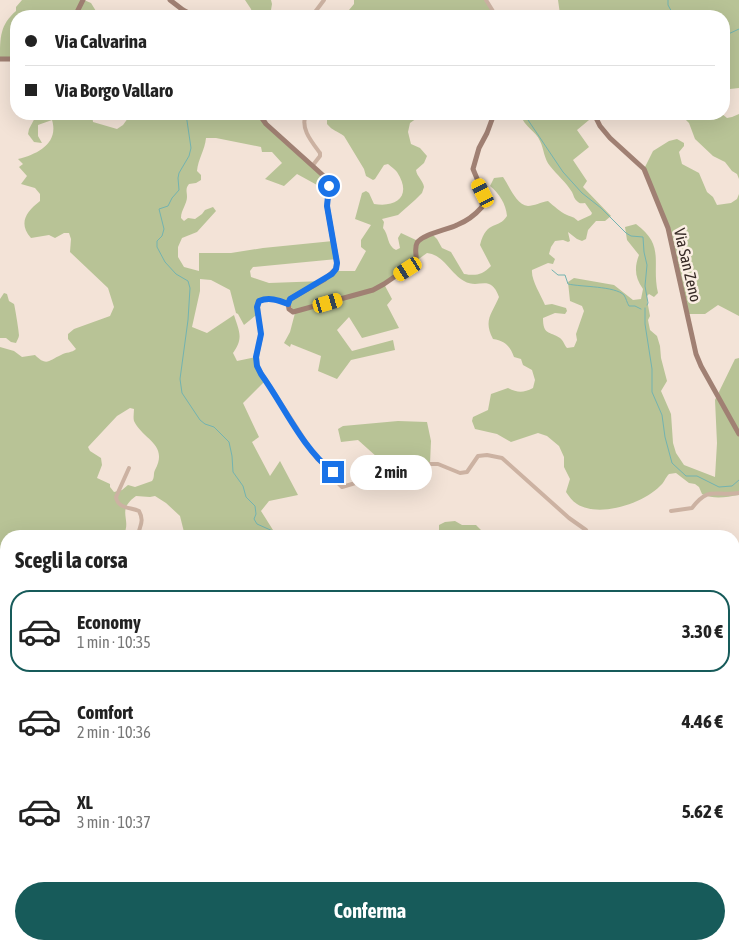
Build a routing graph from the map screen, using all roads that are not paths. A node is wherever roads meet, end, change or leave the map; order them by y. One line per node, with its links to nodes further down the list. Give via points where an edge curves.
1 (170, 0): 2 (street)
2 (183, 10)
3 (263, 120): 7 (street)
4 (304, 120): 7 (street, via 306,133 320,152)
5 (492, 120): 8 (street, via 473,169 483,193 482,207 473,216 423,237 416,246 416,262 372,290 298,312 289,309)
6 (597, 120): 9 (street, Via San Zeno, via 610,138 644,169 668,228 696,354)
7 (313, 166): 8 (street, via 326,178 329,186 327,206 336,269 290,299)
8 (288, 304): 14 (street, via 265,298 259,301 261,334 257,366 317,459 333,472 340,486 430,464 467,472 478,456 487,455 502,458)
9 (739, 434)
10 (128, 468): 13 (street, via 116,501 141,513)
11 (739, 493): 12 (street, via 724,495 712,492 704,495 692,508)
12 (671, 510)
13 (140, 530)
14 (586, 530)

